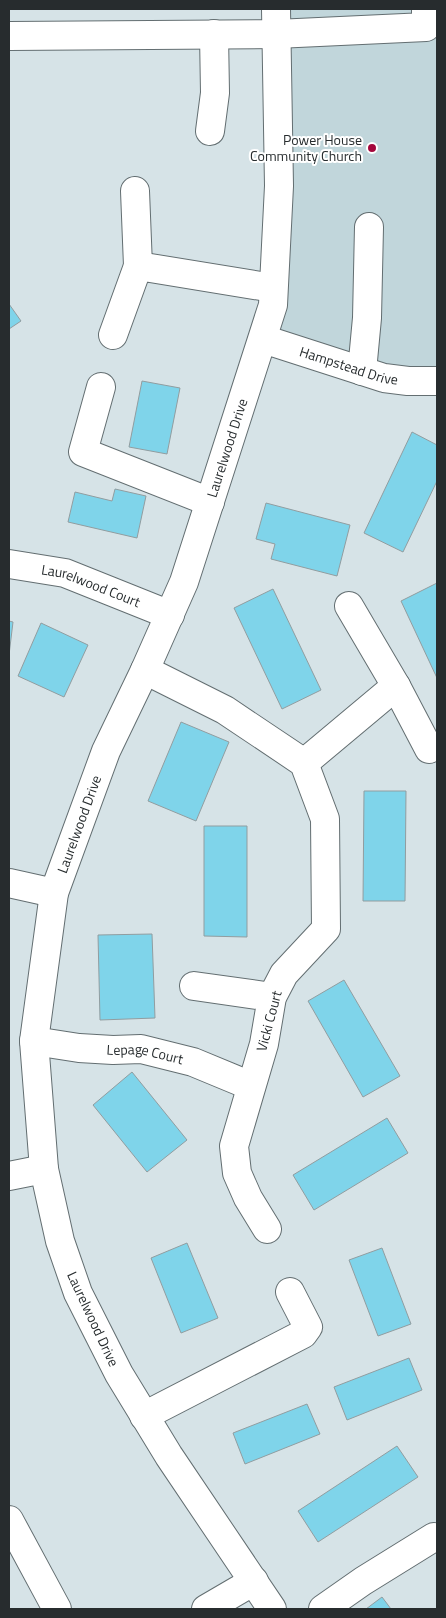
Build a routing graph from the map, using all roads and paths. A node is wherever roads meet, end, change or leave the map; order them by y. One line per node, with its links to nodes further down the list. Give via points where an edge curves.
1 (426, 9): 2 (street, via 426,27)
2 (356, 19): 3 (street)
3 (276, 21): 4 (street); 10 (street, Laurelwood Drive, via 279,186)
4 (214, 34): 5 (street); 6 (street, via 215,93)
5 (9, 36)
6 (210, 131)
7 (135, 191): 9 (street)
8 (369, 227): 13 (street, via 368,318)
9 (138, 266): 10 (street); 11 (street)
10 (273, 288): 12 (street, Laurelwood Drive, via 273,305)
11 (113, 335)
12 (263, 339): 13 (street, Hampstead Drive); 16 (street, Laurelwood Drive)
13 (362, 371): 14 (street, Hampstead Drive, via 384,378)
14 (437, 381)
15 (101, 387): 16 (street, via 83,452)
16 (210, 502): 19 (street, Laurelwood Drive)
17 (9, 564): 19 (street, Laurelwood Court, via 65,573)
18 (349, 606): 21 (street)
19 (170, 615): 20 (street, Laurelwood Drive)
20 (146, 670): 23 (street, via 225,710); 25 (street, Laurelwood Drive, via 106,751)
21 (396, 686): 22 (street); 23 (street)
22 (429, 749)
23 (304, 763): 27 (street, Vicki Court, via 325,819 326,930 284,974)
24 (9, 883): 25 (street)
25 (54, 893): 28 (street, Laurelwood Drive)
26 (194, 986): 27 (street)
27 (272, 998): 29 (street, Vicki Court, via 264,1044)
28 (34, 1041): 29 (street, Lepage Court, via 79,1048 141,1049 192,1062); 30 (street, Laurelwood Drive)
29 (251, 1086): 32 (street, Vicki Court, via 234,1146 237,1173)
30 (44, 1169): 31 (street); 34 (street, Laurelwood Drive, via 60,1241 78,1293)
31 (9, 1176)
32 (267, 1229)
33 (290, 1292): 34 (street, via 308,1327 303,1334)
34 (144, 1416): 37 (street, Laurelwood Drive)
35 (9, 1520): 38 (street)
36 (434, 1537): 41 (street)
37 (254, 1581): 39 (street); 40 (street, Laurelwood Drive)
38 (57, 1609)
39 (206, 1609)
40 (272, 1609)
41 (322, 1609)

